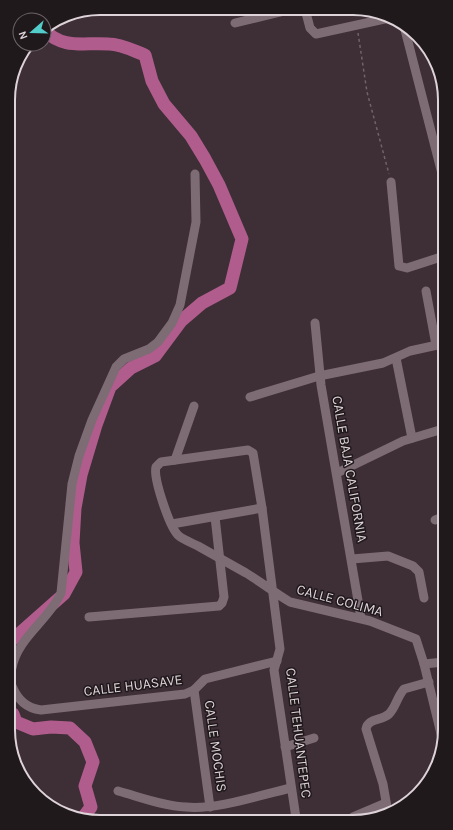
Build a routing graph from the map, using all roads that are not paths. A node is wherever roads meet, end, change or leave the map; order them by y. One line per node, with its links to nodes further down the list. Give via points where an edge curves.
1 (268, 15): 4 (street)
2 (307, 15): 3 (street, via 310,28 316,34)
3 (382, 20)
4 (234, 23)
5 (406, 34): 6 (street)
6 (438, 158)
7 (195, 174): 31 (street, via 196,228 177,314 168,330 154,346 124,359 112,373 75,470 61,593 53,607 18,650)
8 (391, 182): 9 (street, via 399,266 407,268)
9 (438, 258)
10 (426, 291): 12 (street)
11 (315, 323): 15 (street, CALLE BAJA CALIFORNIA)
12 (438, 340)
13 (438, 344): 14 (street, via 410,351)
14 (396, 358): 15 (street); 19 (street)
15 (319, 376): 16 (street); 21 (street, CALLE BAJA CALIFORNIA)
16 (250, 397)
17 (194, 406): 20 (street)
18 (438, 430): 19 (street)
19 (412, 438): 21 (street)
20 (175, 460): 22 (street, CALLE TEHUANTEPEC, via 252,450); 24 (street, via 161,462 154,472)
21 (337, 473): 26 (street, CALLE BAJA CALIFORNIA)
22 (262, 508): 23 (street); 27 (street, CALLE TEHUANTEPEC)
23 (215, 517): 24 (street); 25 (street)
24 (172, 524): 25 (street, CALLE COLIMA, via 179,535)
25 (220, 559): 27 (street, CALLE COLIMA); 29 (street, via 224,601 219,606)
26 (352, 559): 28 (street, via 388,556 413,566 420,572); 30 (street, CALLE BAJA CALIFORNIA)
27 (273, 591): 30 (street, CALLE COLIMA, via 290,602); 32 (street, CALLE TEHUANTEPEC, via 280,649)
28 (424, 598)
29 (89, 617)
30 (361, 618): 34 (street, CALLE COLIMA, via 413,636 418,642)
31 (15, 659)
32 (277, 661): 36 (street, CALLE HUASAVE, via 204,679); 40 (street, CALLE TEHUANTEPEC, via 274,670)
33 (438, 663): 34 (street)
34 (424, 664): 35 (street, CALLE COLIMA)
35 (428, 682): 38 (street, CALLE COLIMA); 43 (street, via 404,689 390,714 369,722 366,729 383,784)
36 (194, 690): 37 (street, CALLE HUASAVE, via 185,694 41,710 26,706); 44 (street, CALLE MOCHIS)
37 (15, 691)
38 (438, 722)
39 (314, 738): 40 (street)
40 (285, 747): 41 (street, CALLE TEHUANTEPEC)
41 (291, 788): 44 (street); 46 (street, CALLE TEHUANTEPEC)
42 (118, 791): 44 (street, via 176,806)
43 (386, 803): 45 (street); 47 (street)
44 (210, 807)
45 (387, 808)
46 (296, 815)
47 (359, 815)

